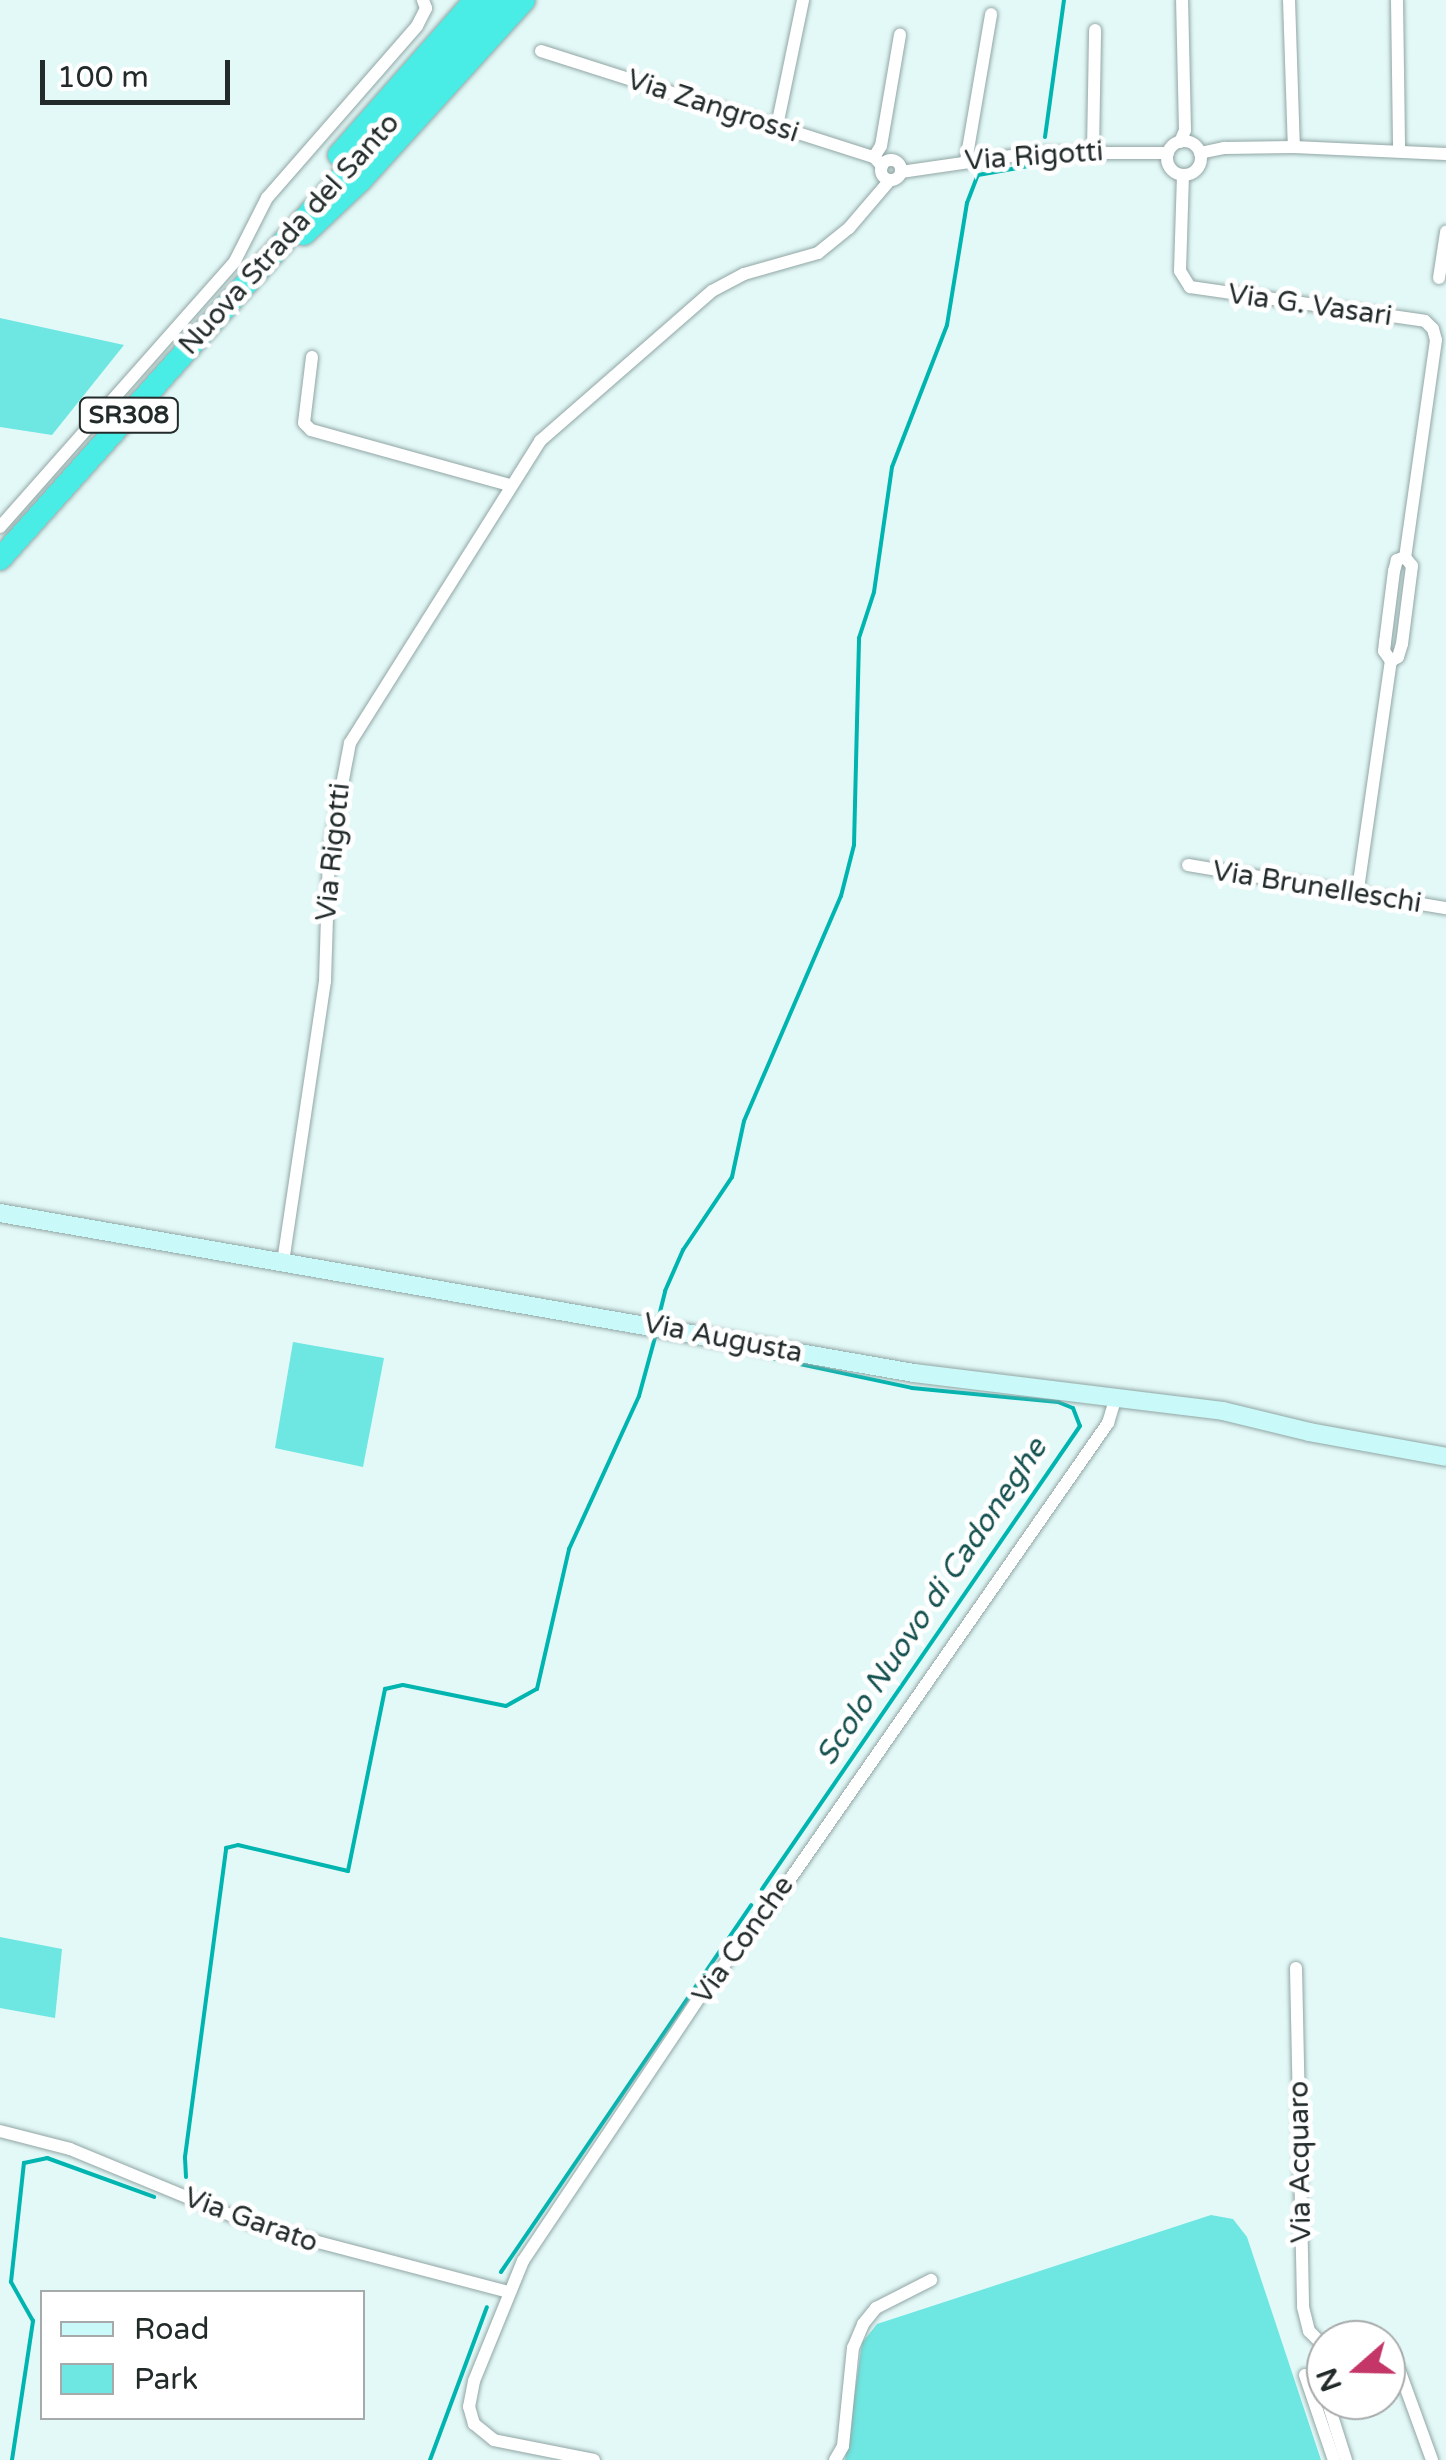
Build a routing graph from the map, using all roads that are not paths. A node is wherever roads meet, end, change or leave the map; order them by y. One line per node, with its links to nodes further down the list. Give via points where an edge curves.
1 (423, 0): 30 (street, via 417,26 267,198 235,261)
2 (476, 0): 26 (highway, via 294,205)
3 (500, 0): 26 (highway, Nuova Strada del Santo / SR308)
4 (524, 0): 26 (highway, via 360,181)
5 (804, 0): 13 (street)
6 (1182, 0): 14 (street)
7 (1289, 0): 15 (street)
8 (1397, 0): 17 (street)
9 (991, 14): 21 (street)
10 (1095, 30): 16 (street)
11 (900, 35): 22 (street)
12 (541, 51): 13 (street, Via Zangrossi)
13 (777, 126): 22 (street, Via Zangrossi)
14 (1180, 142): 18 (street); 19 (street)
15 (1294, 148): 17 (street); 19 (street)
16 (1092, 150): 18 (street, Via Rigotti); 21 (street, Via Rigotti)
17 (1400, 150): 20 (street)
18 (1168, 152): 23 (street, via 1170,168)
19 (1200, 153): 23 (street, via 1198,166)
20 (1446, 154)
21 (966, 160): 24 (street, Via Rigotti)
22 (878, 161): 24 (street, via 883,176)
23 (1183, 175): 33 (street, Via G. Vasari, via 1180,271 1190,287 1425,321 1436,340 1404,556 1411,573 1400,654 1391,661)
24 (895, 176): 29 (street, Via Rigotti, via 818,253 744,274 712,291 540,441)
25 (1446, 232): 27 (street)
26 (258, 270): 31 (highway, Nuova Strada del Santo / SR308)
27 (1440, 278)
28 (312, 357): 29 (street, via 304,423 311,430)
29 (510, 486): 36 (street, Via Rigotti, via 350,743 328,853 325,981)
30 (0, 527)
31 (0, 560)
32 (1188, 866): 33 (street, Via Brunelleschi)
33 (1357, 896): 34 (street, Via Brunelleschi)
34 (1446, 908)
35 (0, 1213): 36 (street, Via Augusta)
36 (283, 1262): 37 (street, Via Augusta, via 914,1373)
37 (1116, 1397): 38 (street, Via Augusta, via 1222,1411); 42 (street, Via Conche, via 1108,1422 772,1904 707,1986 539,2235)
38 (1446, 1457)
39 (1296, 1968): 43 (street, Via Acquaro)
40 (0, 2131): 42 (street, Via Garato, via 70,2149 257,2226)
41 (931, 2280): 49 (street, via 876,2308 863,2324 853,2348 843,2446)
42 (509, 2292): 47 (street, Via Conche, via 474,2382 474,2424 494,2440)
43 (1306, 2321)
44 (1406, 2388): 52 (street)
45 (1323, 2420): 50 (street)
46 (1333, 2420): 51 (street)
47 (562, 2457): 48 (street, Via Conche)
48 (594, 2460)
49 (835, 2460)
50 (1334, 2460)
51 (1346, 2460)
52 (1432, 2460)

